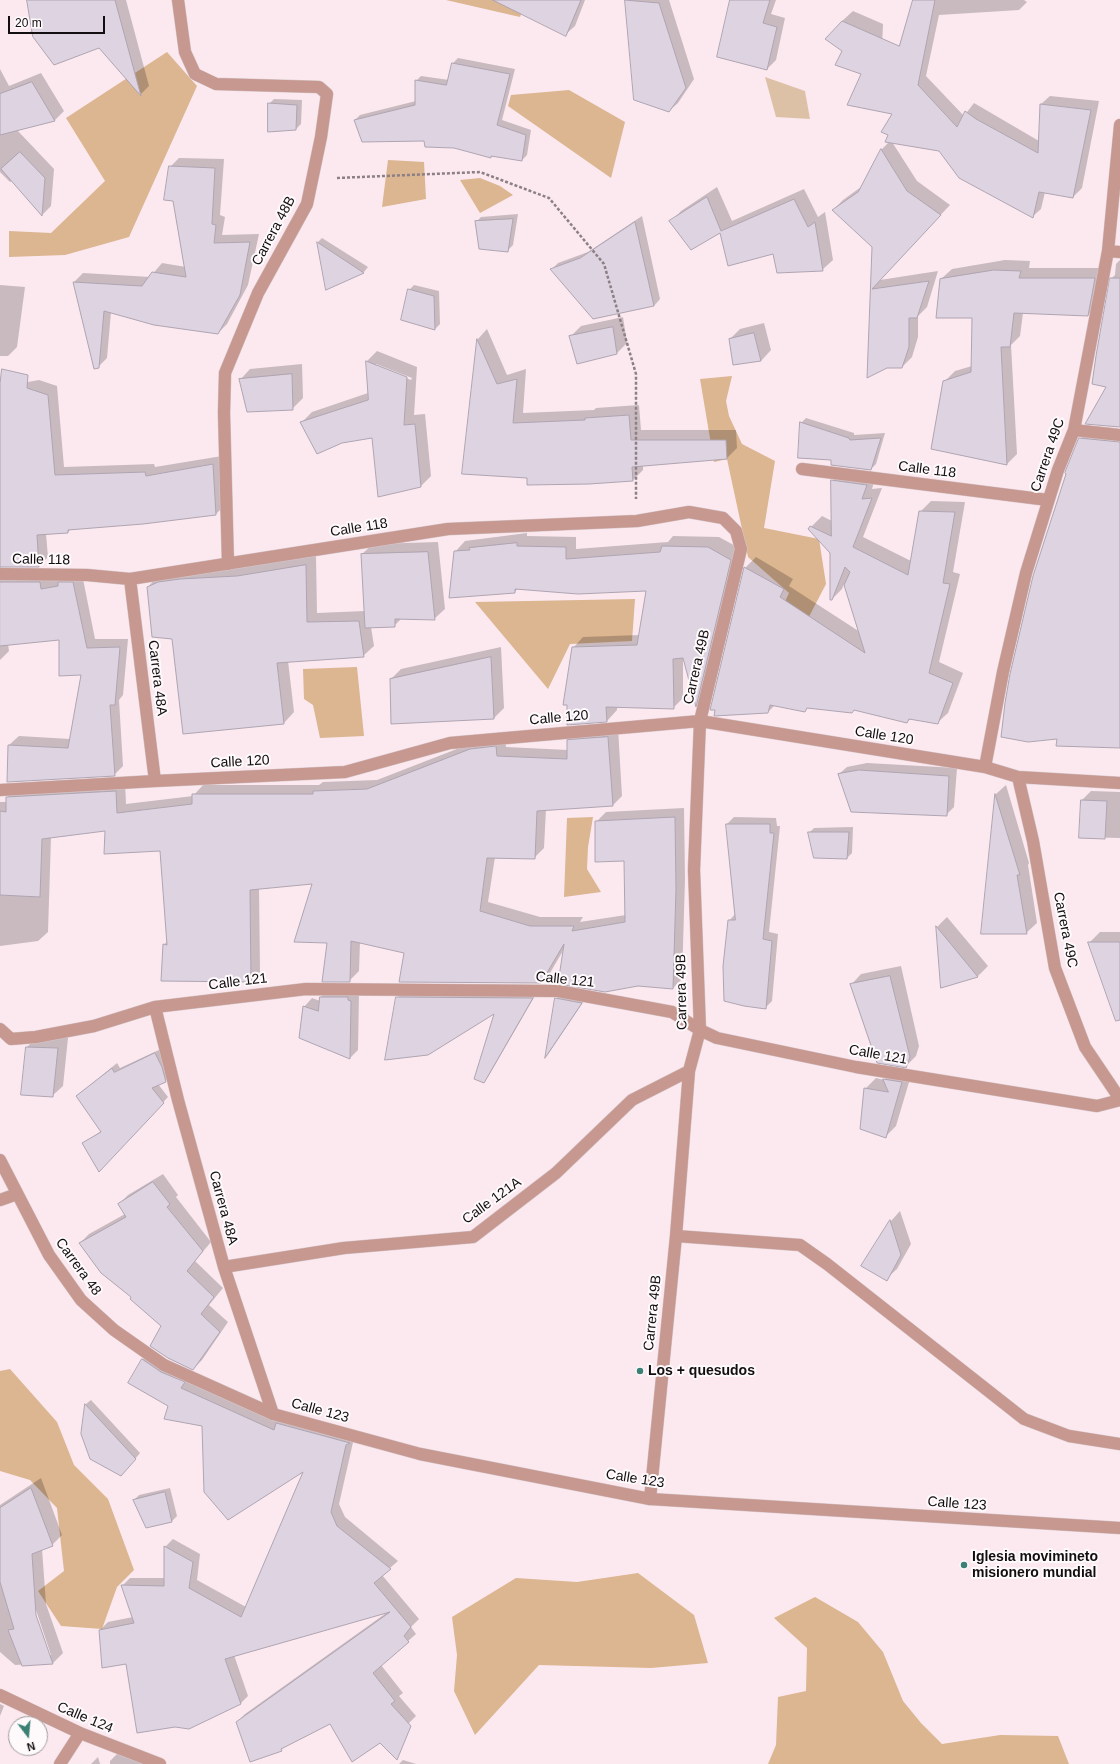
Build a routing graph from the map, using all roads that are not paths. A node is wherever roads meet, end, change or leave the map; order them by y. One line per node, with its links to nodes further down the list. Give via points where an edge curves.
1 (178, 0): 10 (street, Carrera 48B, via 185,52 195,74 216,84 319,87 328,94 307,204 258,293 225,373)
2 (1120, 125): 3 (street, Carrera 49C)
3 (1108, 251): 4 (street); 5 (street, Carrera 49C)
4 (1120, 252)
5 (1074, 430): 6 (street); 8 (street, Carrera 49C)
6 (1120, 435)
7 (802, 469): 8 (street, Calle 118)
8 (1048, 500): 14 (street, Carrera 49C, via 1024,581)
9 (724, 518): 10 (street, Calle 118, via 689,512 637,521 448,529); 13 (street, Carrera 49B, via 736,531 741,549)
10 (228, 564): 12 (street, Calle 118)
11 (0, 574): 12 (street, Calle 118, via 87,575)
12 (130, 579): 16 (street, Carrera 48A)
13 (700, 721): 14 (street, Calle 120); 16 (street, Calle 120, via 450,743 345,772); 21 (street, Carrera 49B, via 694,870)
14 (985, 767): 15 (street, Calle 120)
15 (1018, 777): 17 (street, Calle 120); 23 (street, Carrera 49C, via 1033,841 1055,968 1085,1047)
16 (155, 781): 18 (street, Calle 120)
17 (1120, 783)
18 (0, 790)
19 (156, 1007): 20 (street, Calle 121, via 94,1026 36,1037 11,1039); 21 (street, Calle 121, via 306,989 558,991 672,1012); 28 (street, Carrera 48A, via 178,1100)
20 (0, 1029)
21 (700, 1030): 22 (street, Carrera 49B); 23 (street, Calle 121, via 717,1038 856,1067 1097,1106)
22 (689, 1070): 27 (street, Carrera 49B); 28 (street, Calle 121A, via 632,1100 556,1173 473,1237 344,1248)
23 (1120, 1100)
24 (0, 1160): 25 (street, Carrera 48)
25 (17, 1194): 26 (street); 29 (street, Carrera 48, via 49,1255 81,1300 114,1330)
26 (0, 1200)
27 (676, 1236): 31 (street, via 800,1245 1024,1419 1069,1436); 32 (street, Carrera 49B)
28 (224, 1267): 30 (street, Carrera 48A)
29 (164, 1365): 30 (street, Calle 123)
30 (273, 1414): 32 (street, Calle 123, via 420,1454)
31 (1120, 1444)
32 (650, 1499): 33 (street, Calle 123)
33 (1120, 1528)
34 (0, 1695): 35 (street, Calle 124)
35 (80, 1733): 36 (street); 37 (street, Calle 124)
36 (60, 1764)
37 (160, 1764)

